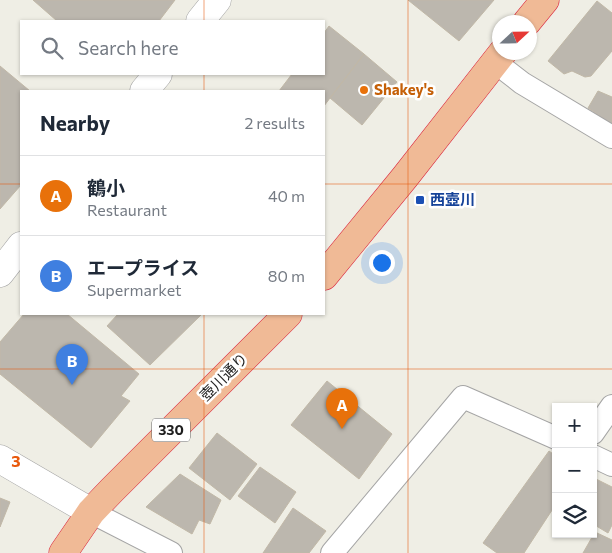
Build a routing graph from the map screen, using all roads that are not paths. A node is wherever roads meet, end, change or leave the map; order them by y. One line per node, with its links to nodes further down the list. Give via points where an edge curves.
1 (217, 0): 4 (street)
2 (544, 0): 3 (highway)
3 (532, 15)
4 (201, 20)
5 (497, 60): 12 (highway)
6 (502, 60): 9 (street, via 522,83)
7 (157, 75): 8 (street)
8 (145, 90)
9 (612, 137)
10 (20, 247): 11 (street)
11 (0, 273)
12 (325, 275)
13 (287, 315): 20 (highway, 壺川通り / 330)
14 (612, 406): 15 (street)
15 (597, 427)
16 (552, 436): 23 (street, via 464,397)
17 (597, 458): 19 (street)
18 (0, 460): 20 (street)
19 (612, 465)
20 (91, 512): 21 (highway, 壺川通り / 330); 22 (street)
21 (63, 553)
22 (171, 553)
23 (332, 553)

